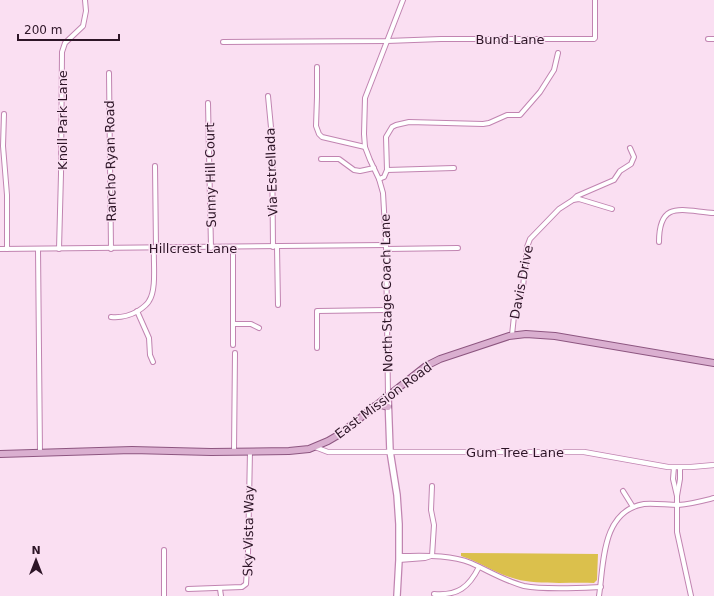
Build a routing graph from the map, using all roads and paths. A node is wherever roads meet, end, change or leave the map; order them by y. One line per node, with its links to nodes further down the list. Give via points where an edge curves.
1 (86, 0): 35 (street, Knoll Park Lane, via 82,26 65,43 62,52)
2 (403, 0): 6 (street, North Stage Coach Lane)
3 (595, 0): 6 (street, Bund Lane, via 594,40 441,38)
4 (708, 39): 5 (street)
5 (714, 39)
6 (387, 41): 7 (street); 14 (street, North Stage Coach Lane, via 365,98)
7 (223, 42)
8 (558, 53): 20 (street, via 554,70 540,92 520,115 507,115 483,124 396,124 386,137)
9 (317, 67): 14 (street, via 315,119 319,134 322,137)
10 (109, 73): 36 (street, Rancho Ryan Road)
11 (268, 96): 26 (street, Via Estrellada, via 272,138)
12 (208, 103): 29 (street, Sunny Hill Court)
13 (4, 114): 33 (street)
14 (366, 147): 18 (street, North Stage Coach Lane)
15 (630, 148): 22 (street, Davis Drive, via 634,157 631,164 620,171 614,180)
16 (321, 159): 18 (street, via 339,159 354,170)
17 (155, 166): 28 (street)
18 (374, 168): 21 (street, North Stage Coach Lane)
19 (454, 168): 20 (street)
20 (387, 170): 21 (street, via 384,177)
21 (379, 179): 27 (street, North Stage Coach Lane, via 383,193)
22 (573, 200): 23 (street, via 579,199); 43 (street, Davis Drive, via 559,209 530,239)
23 (612, 209)
24 (714, 213): 25 (street, via 673,211 662,218)
25 (659, 242)
26 (275, 247): 27 (street, Hillcrest Lane); 30 (street, Hillcrest Lane); 37 (street, Via Estrellada)
27 (386, 247): 31 (street, Hillcrest Lane); 38 (street, North Stage Coach Lane)
28 (155, 248): 29 (street, Hillcrest Lane); 36 (street, Hillcrest Lane); 39 (street, via 150,301)
29 (211, 248): 30 (street, Hillcrest Lane)
30 (233, 248): 41 (street)
31 (458, 248)
32 (0, 249): 33 (street, Hillcrest Lane)
33 (7, 249): 34 (street, Hillcrest Lane)
34 (38, 249): 35 (street, Hillcrest Lane); 56 (street)
35 (59, 249): 36 (street, Hillcrest Lane)
36 (111, 249)
37 (278, 305)
38 (386, 310): 45 (street, via 317,311); 49 (street, North Stage Coach Lane)
39 (137, 311): 40 (street, via 119,318); 47 (street, via 149,338)
40 (111, 317)
41 (233, 324): 42 (street, via 251,324); 44 (street)
42 (259, 328)
43 (512, 335): 48 (main road, East Mission Road, via 555,336); 49 (main road, East Mission Road, via 440,359 426,366)
44 (233, 345)
45 (317, 348)
46 (235, 353): 53 (street)
47 (153, 362)
48 (714, 363)
49 (388, 395): 50 (main road, East Mission Road); 51 (main road, North Stage Coach Lane)
50 (374, 407): 51 (main road); 52 (main road, East Mission Road, via 340,434)
51 (388, 407): 55 (main road, North Stage Coach Lane)
52 (315, 447): 54 (main road, East Mission Road, via 288,451); 55 (street, Gum Tree Lane, via 328,452)
53 (234, 451): 54 (main road, East Mission Road); 56 (main road, East Mission Road, via 132,450)
54 (250, 451): 73 (street, Sky Vista Way, via 246,584 242,587)
55 (390, 451): 59 (street, Gum Tree Lane, via 584,452); 69 (main road, North Stage Coach Lane, via 396,495)
56 (40, 453): 57 (main road, East Mission Road)
57 (0, 454)
58 (714, 465): 60 (street, Gum Tree Lane)
59 (674, 467): 60 (street, Gum Tree Lane); 63 (street, via 673,479)
60 (680, 467): 63 (street)
61 (432, 486): 68 (street)
62 (624, 491): 66 (street)
63 (677, 496): 65 (street)
64 (714, 498): 65 (street, via 692,504)
65 (677, 504): 66 (street, via 645,504); 79 (street, via 677,532)
66 (632, 507): 71 (street, via 615,524 607,539 603,554)
67 (164, 550): 75 (street)
68 (432, 556): 69 (street); 70 (street, via 451,558)
69 (399, 558): 77 (main road, North Stage Coach Lane)
70 (479, 567): 71 (street, via 505,580 526,586); 74 (street, via 468,585 457,593)
71 (601, 587): 78 (street)
72 (188, 589): 73 (street, Sky Vista Way)
73 (220, 589): 76 (street)
74 (434, 594)
75 (164, 596)
76 (221, 596)
77 (397, 596)
78 (599, 596)
79 (691, 596)

